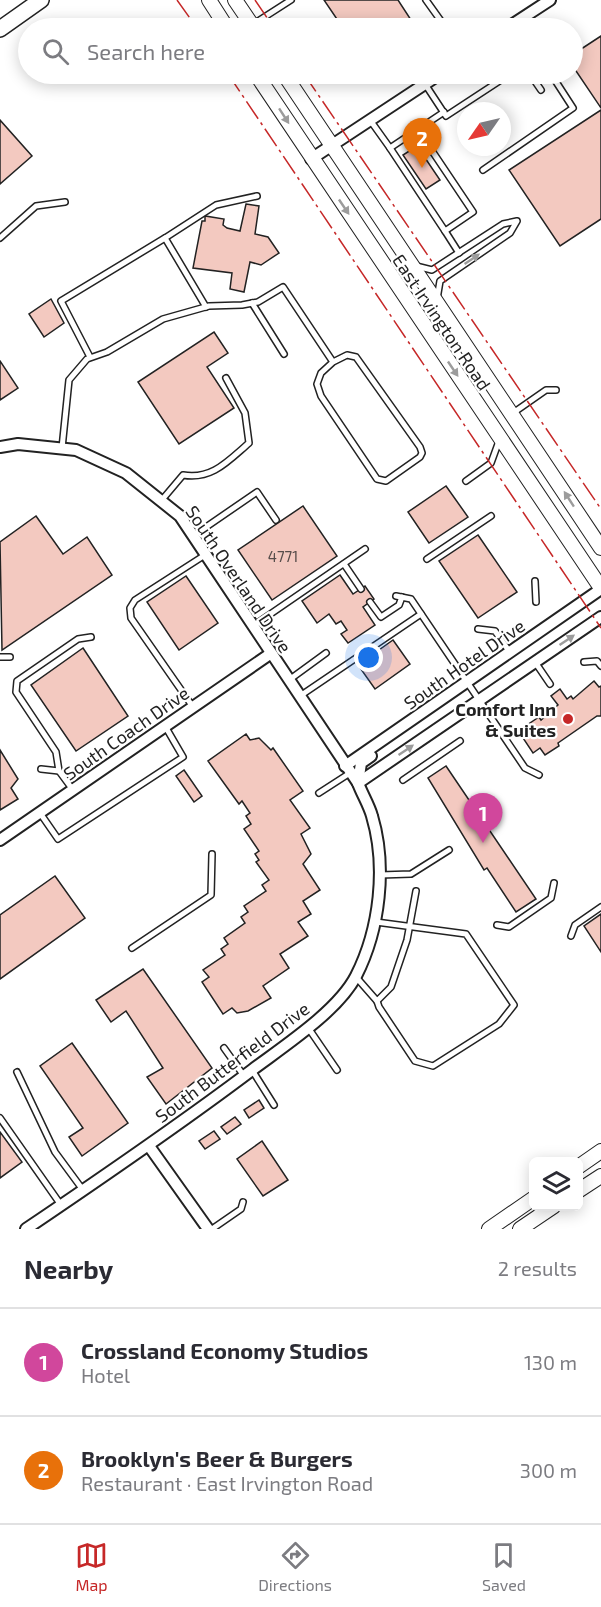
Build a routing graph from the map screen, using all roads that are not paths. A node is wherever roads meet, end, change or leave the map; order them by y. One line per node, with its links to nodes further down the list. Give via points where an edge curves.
1 (41, 0): 12 (main road)
2 (208, 0): 7 (main road)
3 (235, 0): 8 (main road)
4 (291, 0): 9 (lane)
5 (426, 0): 10 (lane)
6 (550, 0): 11 (street)
7 (220, 18)
8 (247, 18)
9 (266, 18)
10 (439, 18)
11 (528, 18)
12 (0, 28)
13 (262, 84): 25 (main road, East Irvington Road, one-way to 25)
14 (291, 84): 23 (main road, East Irvington Road)
15 (425, 84): 20 (lane); 21 (street)
16 (495, 84): 20 (lane, via 446,116)
17 (537, 84): 19 (lane)
18 (557, 84): 26 (lane, via 573,108)
19 (541, 90)
20 (444, 112): 22 (lane)
21 (370, 120): 23 (street); 24 (lane)
22 (418, 130): 24 (lane); 29 (lane, via 473,212)
23 (332, 145): 25 (street); 33 (main road, East Irvington Road)
24 (390, 148): 29 (lane)
25 (311, 159): 43 (main road, East Irvington Road, one-way to 43)
26 (483, 170)
27 (257, 196): 31 (lane, via 216,205)
28 (65, 202): 30 (lane, via 36,206)
29 (445, 231): 32 (lane)
30 (0, 238)
31 (165, 238): 36 (lane); 38 (lane, via 61,301)
32 (459, 253): 33 (lane, via 432,270); 34 (lane, one-way to 32, via 440,281 510,233 517,221 503,224)
33 (412, 265): 34 (main road, East Irvington Road)
34 (436, 301): 42 (main road, East Irvington Road)
35 (252, 303): 36 (lane); 37 (lane); 39 (lane, via 283,287)
36 (206, 307): 38 (lane, via 163,319 107,352)
37 (284, 354)
38 (90, 357): 45 (lane, via 69,380)
39 (333, 362): 39 (lane, via 316,384 321,396 377,479 386,481 420,457 420,447 356,357 347,355)
40 (226, 378): 47 (lane, via 245,413 249,442 215,472 197,477 183,475)
41 (556, 390): 42 (lane, via 546,390)
42 (512, 414): 51 (main road, East Irvington Road, one-way to 42)
43 (500, 440): 46 (lane, via 491,463); 58 (main road, East Irvington Road)
44 (0, 447): 45 (street, South Overland Drive, via 18,444)
45 (62, 448): 47 (street, South Overland Drive, via 76,450 126,472)
46 (466, 481)
47 (161, 501): 50 (street, South Overland Drive, via 180,516)
48 (490, 516): 54 (lane)
49 (276, 520): 50 (lane, via 257,492)
50 (193, 536): 53 (street, South Overland Drive)
51 (601, 548)
52 (365, 549): 55 (lane)
53 (205, 555): 63 (street, South Overland Drive); 79 (lane, via 135,600 130,608 131,618)
54 (427, 559)
55 (344, 564): 57 (lane); 63 (lane)
56 (536, 581): 60 (lane)
57 (361, 589)
58 (601, 589): 66 (street, South Hotel Drive)
59 (370, 602): 61 (lane, via 381,617 399,605 399,596 411,599)
60 (536, 602)
61 (421, 614): 75 (lane); 77 (lane)
62 (601, 617): 71 (street, South Hotel Drive, one-way to 62)
63 (252, 627): 68 (street, South Overland Drive)
64 (478, 629): 66 (lane, via 495,631)
65 (91, 637): 85 (lane, via 78,639 16,686 16,692 56,752)
66 (510, 652): 75 (street, South Hotel Drive)
67 (326, 653): 74 (lane)
68 (270, 654): 74 (street, South Overland Drive); 79 (street, South Coach Drive)
69 (0, 657): 70 (lane)
70 (10, 657)
71 (535, 662): 76 (lane); 78 (street, South Hotel Drive)
72 (584, 662): 73 (lane, via 597,661)
73 (601, 666)
74 (288, 681): 77 (street, South Overland Drive)
75 (468, 681): 78 (lane); 80 (street, South Hotel Drive)
76 (550, 684)
77 (299, 697): 84 (street, South Overland Drive)
78 (480, 700): 86 (lane, via 525,768); 88 (street, South Hotel Drive, one-way to 78)
79 (193, 707): 81 (street, South Coach Drive)
80 (427, 709): 84 (street, South Hotel Drive); 88 (street, via 406,732 361,763)
81 (165, 726): 89 (street, South Coach Drive); 91 (lane, via 183,757 58,839)
82 (460, 741): 87 (lane)
83 (41, 769): 85 (lane)
84 (348, 769): 88 (street, South Butterfield Drive); 90 (lane)
85 (59, 771): 89 (lane)
86 (539, 775)
87 (404, 780)
88 (358, 783): 95 (street, South Butterfield Drive, via 372,816)
89 (73, 790): 91 (street, South Coach Drive)
90 (319, 793)
91 (40, 813): 92 (street, South Coach Drive)
92 (0, 840)
93 (449, 850): 95 (lane, via 411,874)
94 (212, 854): 103 (lane, via 210,895)
95 (380, 875): 99 (street, South Butterfield Drive)
96 (554, 883): 100 (lane, via 551,898 510,927)
97 (416, 891): 101 (lane)
98 (601, 907): 102 (lane, via 575,925)
99 (375, 922): 101 (lane); 104 (street, South Butterfield Drive)
100 (496, 925)
101 (410, 926): 105 (lane, via 391,987); 105 (lane, via 466,933 514,1005 499,1024 433,1066 415,1061)
102 (571, 936)
103 (132, 948)
104 (356, 977): 105 (lane); 106 (street, South Butterfield Drive)
105 (377, 1001)
106 (308, 1027): 108 (lane); 110 (street, South Butterfield Drive)
107 (224, 1048): 110 (lane)
108 (337, 1070)
109 (17, 1072): 118 (lane, via 55,1152)
110 (248, 1073): 111 (lane); 113 (street, South Butterfield Drive)
111 (274, 1105)
112 (0, 1118): 121 (lane)
113 (149, 1146): 118 (street, South Butterfield Drive); 125 (street)
114 (601, 1151): 115 (main road)
115 (583, 1164)
116 (601, 1176): 117 (main road)
117 (583, 1188)
118 (83, 1190): 121 (street, South Butterfield Drive)
119 (529, 1201): 126 (main road)
120 (243, 1202): 125 (lane, via 241,1209)
121 (61, 1205): 124 (street, South Butterfield Drive)
122 (529, 1211): 127 (main road)
123 (547, 1211): 128 (main road)
124 (26, 1229)
125 (210, 1229)
126 (489, 1229)
127 (504, 1229)
128 (520, 1229)

